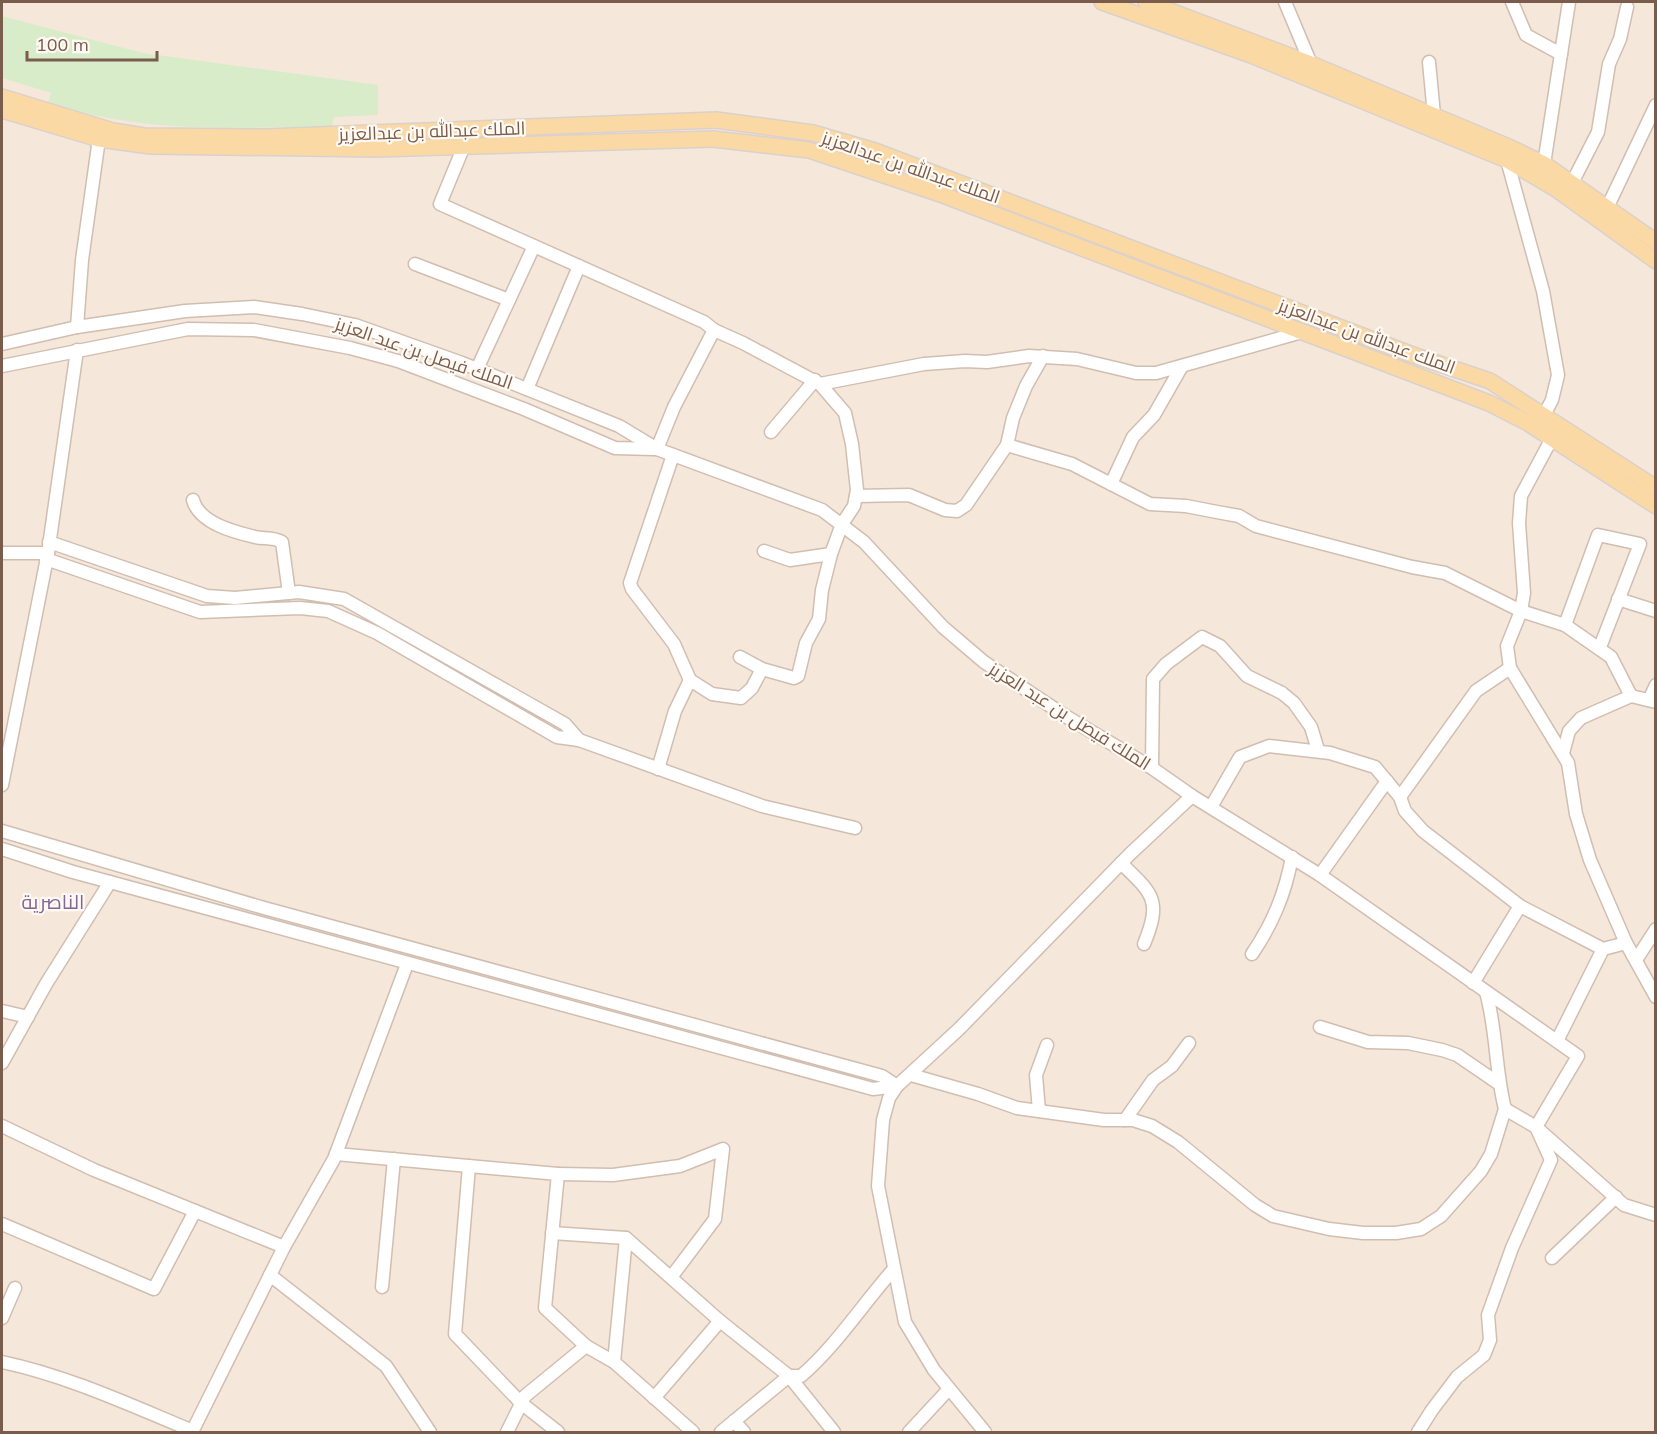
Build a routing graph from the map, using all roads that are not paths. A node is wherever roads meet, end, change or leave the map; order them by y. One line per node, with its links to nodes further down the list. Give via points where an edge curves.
1 (1102, 2): 16 (main road)
2 (1146, 2): 9 (main road)
3 (1285, 2): 9 (street)
4 (1512, 2): 7 (street, via 1526,35)
5 (1569, 2): 7 (street)
6 (1627, 7): 18 (street, via 1609,64 1598,132)
7 (1562, 54): 17 (street)
8 (1429, 62): 13 (street)
9 (1311, 64): 13 (main road)
10 (2, 97): 39 (main road, الملك عبدالله بن عبدالعزيز, via 113,131 144,136 265,137 716,120 813,133 875,151 1490,381)
11 (1656, 105): 19 (street)
12 (2, 110): 14 (main road, الملك عبدالله بن عبدالعزيز)
13 (1434, 116): 16 (main road)
14 (99, 139): 15 (main road, الملك عبدالله بن عبدالعزيز, via 207,149); 27 (street)
15 (464, 146): 21 (street, via 440,204); 30 (main road, الملك عبدالله بن عبدالعزيز, via 712,139 809,150 943,195)
16 (1509, 154): 17 (main road); 22 (main road); 39 (street, via 1543,291 1558,375)
17 (1544, 164): 18 (main road)
18 (1572, 183): 19 (main road)
19 (1607, 208): 20 (main road)
20 (1656, 242)
21 (534, 246): 24 (street); 25 (street)
22 (1656, 261)
23 (415, 264): 25 (street)
24 (579, 266): 29 (street); 38 (street)
25 (509, 300): 36 (street)
26 (255, 307): 27 (street, الملك فيصل بن عبد العزيز, via 185,311); 28 (street); 36 (street, الملك فيصل بن عبد العزيز, via 355,325)
27 (77, 327): 31 (street, الملك فيصل بن عبد العزيز)
28 (254, 330): 32 (street, الملك فيصل بن عبد العزيز, via 188,329); 43 (street, الملك فيصل بن عبد العزيز, via 398,361 524,408 615,448)
29 (714, 330): 37 (street); 43 (street)
30 (1302, 332): 35 (street); 41 (main road, الملك عبدالله بن عبدالعزيز, via 1490,403)
31 (2, 344)
32 (77, 350): 34 (street, الملك فيصل بن عبد العزيز); 51 (street)
33 (1043, 356): 35 (street, via 1136,372 1156,373); 37 (street, via 924,364); 42 (street, via 1013,418)
34 (2, 366)
35 (1182, 366): 45 (street, via 1154,415 1133,436)
36 (477, 369): 38 (street, الملك فيصل بن عبد العزيز)
37 (818, 382): 40 (street); 47 (street, via 845,413)
38 (526, 389): 43 (street, الملك فيصل بن عبد العزيز, via 619,426)
39 (1544, 415): 46 (main road, الملك عبدالله بن عبدالعزيز)
40 (771, 432)
41 (1551, 440): 49 (main road, الملك عبدالله بن عبدالعزيز); 57 (street, via 1521,496)
42 (1006, 445): 45 (street, via 1072,464); 47 (street, via 974,496 957,511 909,495)
43 (657, 449): 44 (street, الملك فيصل بن عبد العزيز)
44 (674, 455): 50 (street, الملك فيصل بن عبد العزيز, via 822,510); 64 (street, via 630,583 675,644)
45 (1111, 484): 57 (street, via 1150,504 1239,516 1256,526 1445,573)
46 (1656, 488)
47 (856, 496): 50 (street)
48 (193, 500): 55 (street, via 198,513 215,523 282,542)
49 (1656, 506)
50 (842, 524): 54 (street); 72 (street, الملك فيصل بن عبد العزيز, via 872,550 943,627 984,662)
51 (47, 551): 53 (street); 55 (street, via 207,596 235,598); 68 (street, via 200,612 300,608 328,611 377,633 557,737); 74 (street)
52 (764, 551): 54 (street, via 790,560)
53 (2, 553)
54 (831, 554): 63 (street, via 821,610 806,643 801,672 794,678)
55 (289, 593): 68 (street, via 344,599 362,607 565,724)
56 (1618, 599): 58 (street); 59 (street, via 1640,544 1598,535); 60 (street)
57 (1521, 611): 59 (street); 62 (street, via 1508,646)
58 (1656, 611)
59 (1565, 625): 60 (street)
60 (1600, 647): 66 (street, via 1611,657)
61 (740, 657): 63 (street)
62 (1510, 668): 70 (street); 76 (street, via 1476,691)
63 (762, 669): 64 (street, via 753,688 741,698 712,694)
64 (690, 680): 71 (street, via 678,704)
65 (1656, 685): 67 (street)
66 (1631, 696): 67 (street); 70 (street, via 1581,718 1569,731)
67 (1652, 701)
68 (579, 740): 71 (street)
69 (1318, 750): 72 (street, via 1311,727 1294,703 1247,675 1220,646 1203,638 1166,664 1153,679); 73 (street, via 1374,767); 77 (street, via 1269,746 1240,757)
70 (1563, 753): 87 (street, via 1581,836)
71 (658, 768): 78 (street, via 762,806)
72 (1152, 768): 75 (street, الملك فيصل بن عبد العزيز)
73 (1387, 781): 76 (street); 83 (street)
74 (2, 784)
75 (1192, 796): 77 (street, الملك فيصل بن عبد العزيز); 82 (street)
76 (1400, 797): 85 (street, via 1423,831)
77 (1210, 807): 81 (street, الملك فيصل بن عبد العزيز)
78 (855, 828)
79 (2, 831): 105 (street, via 264,908 882,1076)
80 (2, 849): 84 (street)
81 (1292, 857): 83 (street, الملك فيصل بن عبد العزيز); 90 (street, via 1283,896 1271,925)
82 (1121, 863): 88 (street, via 1153,902 1153,922); 103 (street)
83 (1320, 875): 93 (street, الملك فيصل بن عبد العزيز)
84 (110, 882): 92 (street); 97 (street)
85 (1520, 906): 89 (street); 93 (street)
86 (1656, 929): 91 (street)
87 (1626, 943): 89 (street); 91 (street)
88 (1144, 944)
89 (1603, 949): 99 (street)
90 (1252, 954)
91 (1636, 960): 95 (street)
92 (407, 964): 105 (street, via 873,1089); 111 (street)
93 (1473, 983): 94 (street, الملك فيصل بن عبد العزيز)
94 (1486, 992): 99 (street, الملك فيصل بن عبد العزيز); 104 (street)
95 (1656, 997)
96 (2, 1011): 97 (street)
97 (28, 1017): 102 (street)
98 (1320, 1027): 104 (street, via 1368,1042 1407,1043 1442,1050 1457,1055)
99 (1557, 1041): 110 (street, الملك فيصل بن عبد العزيز, via 1578,1056)
100 (1189, 1043): 108 (street, via 1172,1066 1153,1080)
101 (1047, 1045): 107 (street, via 1036,1075)
102 (2, 1063)
103 (911, 1075): 105 (street); 107 (street, via 1017,1108)
104 (1498, 1083): 106 (street)
105 (897, 1086): 123 (street, via 883,1120 878,1186)
106 (1505, 1109): 108 (street, via 1491,1154 1479,1175 1441,1216 1421,1228 1396,1233 1329,1229 1273,1216 1178,1142 1152,1126); 110 (street)
107 (1039, 1111): 108 (street)
108 (1125, 1120)
109 (2, 1126): 116 (street, via 94,1170)
110 (1536, 1127): 115 (street); 148 (street, via 1551,1160 1488,1315 1490,1340 1484,1355 1457,1377)
111 (336, 1154): 112 (street); 121 (street)
112 (394, 1159): 113 (street); 126 (street)
113 (469, 1166): 114 (street); 136 (street, via 455,1334)
114 (558, 1174): 119 (street); 125 (street, via 613,1175 680,1166 723,1149 715,1219)
115 (1616, 1197): 117 (street, via 1624,1204); 122 (street)
116 (195, 1211): 118 (street, via 154,1289); 121 (street)
117 (1656, 1215)
118 (2, 1224)
119 (552, 1233): 120 (street); 130 (street, via 545,1308)
120 (626, 1238): 125 (street); 132 (street)
121 (284, 1247): 124 (street)
122 (1552, 1258)
123 (893, 1270): 133 (street, via 822,1358 801,1376); 134 (street, via 905,1323)
124 (270, 1275): 138 (street); 139 (street, via 386,1366)
125 (672, 1276): 129 (street)
126 (382, 1287)
127 (15, 1288): 128 (street)
128 (2, 1318)
129 (720, 1321): 133 (street); 135 (street)
130 (586, 1346): 132 (street); 136 (street, via 525,1395)
131 (2, 1362): 138 (street, via 31,1368)
132 (614, 1362): 135 (street)
133 (789, 1376): 137 (street); 145 (street)
134 (949, 1389): 146 (street); 147 (street)
135 (654, 1398): 142 (street)
136 (521, 1403): 140 (street); 141 (street)
137 (734, 1421): 143 (street); 144 (street)
138 (196, 1430)
139 (430, 1432)
140 (507, 1432)
141 (558, 1432)
142 (693, 1432)
143 (721, 1432)
144 (744, 1432)
145 (834, 1432)
146 (909, 1432)
147 (985, 1432)
148 (1418, 1432)

